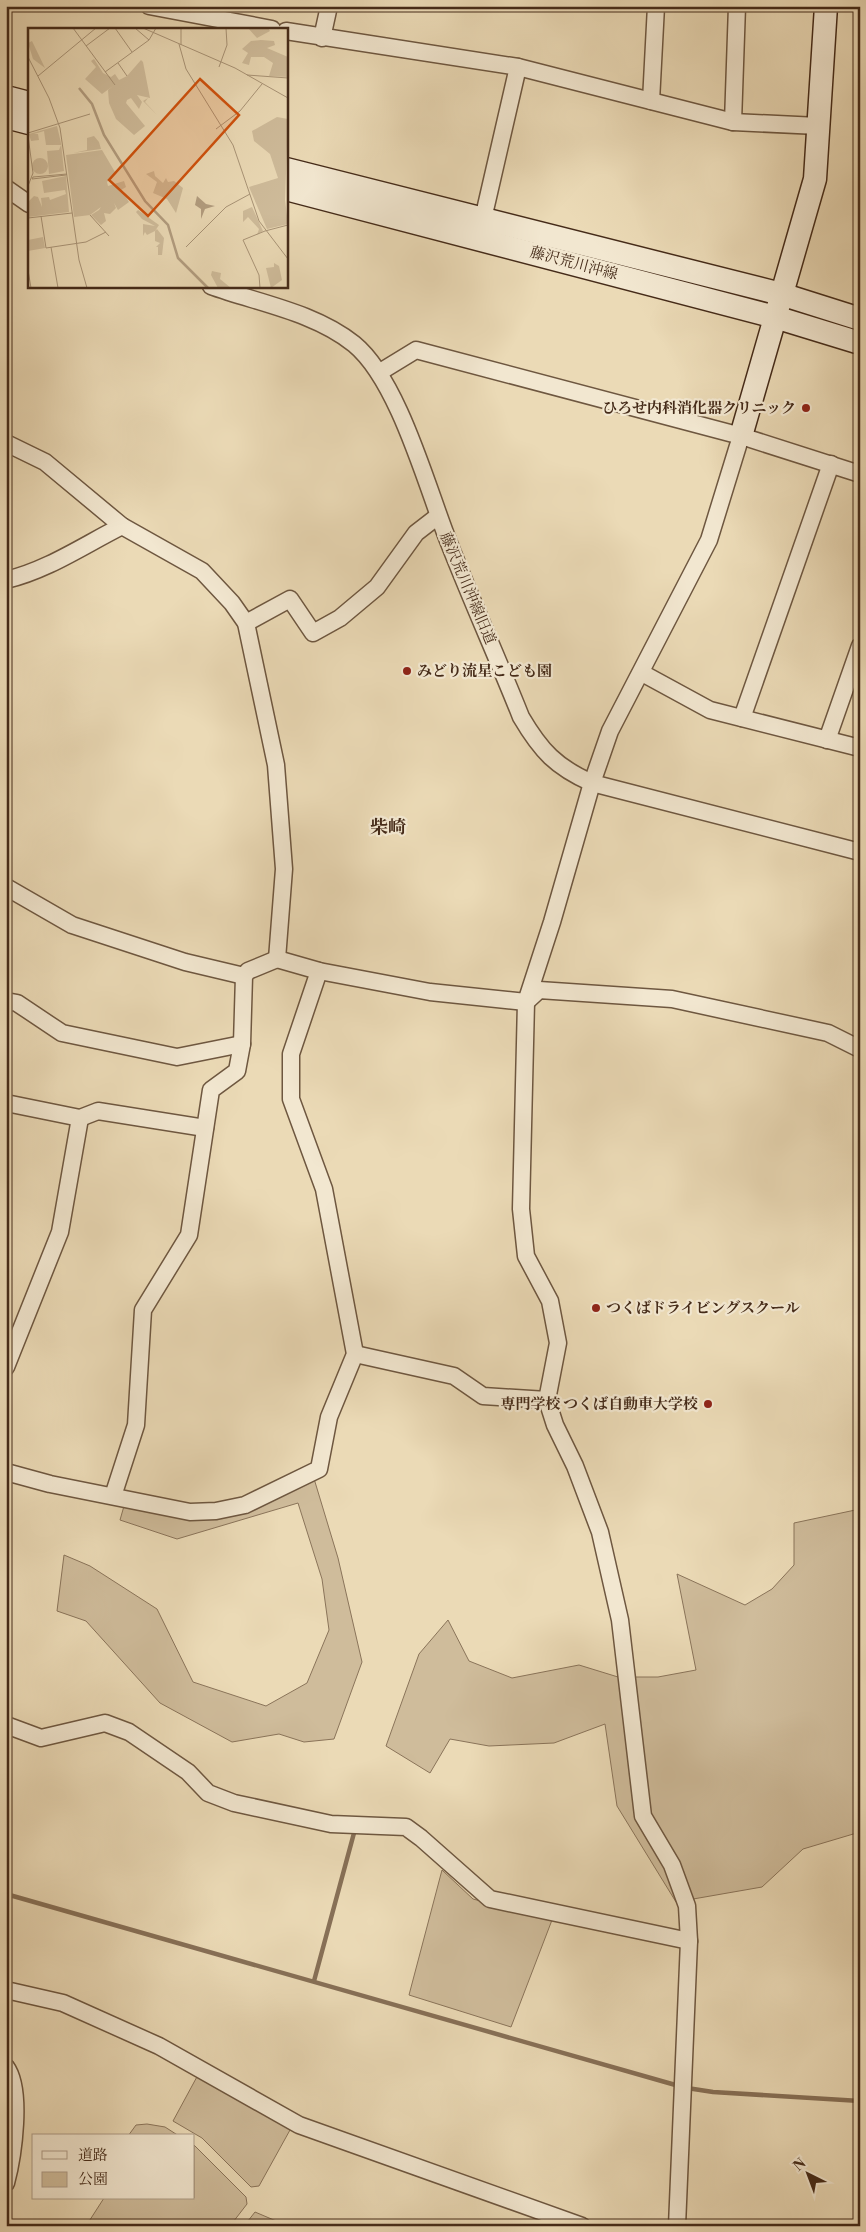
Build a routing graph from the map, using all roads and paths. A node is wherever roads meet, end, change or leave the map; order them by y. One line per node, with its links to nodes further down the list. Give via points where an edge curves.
1 (149, 6): 6 (street)
2 (329, 6): 8 (street)
3 (656, 6): 11 (street)
4 (737, 6): 14 (street)
5 (826, 6): 16 (main road)
6 (267, 28)
7 (288, 31): 8 (street)
8 (322, 38): 9 (street)
9 (518, 68): 11 (street); 21 (street)
10 (6, 97): 12 (main road)
11 (650, 101): 14 (street)
12 (28, 103)
13 (6, 117): 15 (main road)
14 (733, 122): 16 (street)
15 (28, 123)
16 (818, 126): 23 (main road, via 815,179)
17 (288, 170): 21 (main road, 藤沢荒川沖線)
18 (6, 188): 20 (street)
19 (288, 190): 24 (main road, 藤沢荒川沖線)
20 (28, 203)
21 (483, 219): 23 (main road, 藤沢荒川沖線)
22 (217, 288): 27 (street, 藤沢荒川沖線旧道, via 322,324 355,345)
23 (780, 294): 24 (main road); 25 (main road, 藤沢荒川沖線)
24 (775, 317): 26 (main road, 藤沢荒川沖線); 28 (main road)
25 (860, 319)
26 (860, 344)
27 (380, 372): 28 (street, via 416,350); 32 (street, 藤沢荒川沖線旧道, via 412,442)
28 (741, 436): 30 (street); 37 (street, via 709,540)
29 (6, 443): 33 (street, via 45,462)
30 (831, 464): 31 (street); 38 (street)
31 (860, 474)
32 (438, 516): 35 (street, via 416,533 377,587 340,618 313,633 290,599); 41 (street, 藤沢荒川沖線旧道, via 521,718 537,744 554,762)
33 (122, 526): 34 (street, via 77,552); 35 (street, via 202,571)
34 (6, 580)
35 (246, 623): 44 (street, via 276,765 284,869)
36 (860, 646): 39 (street)
37 (642, 673): 38 (street, via 710,710); 41 (street, via 610,730)
38 (742, 718): 39 (street)
39 (827, 740): 40 (street)
40 (860, 748)
41 (592, 783): 42 (street, 藤沢荒川沖線旧道); 48 (street)
42 (860, 852)
43 (6, 887): 46 (street, via 72,925 185,962)
44 (277, 959): 45 (street); 46 (street, via 248,971)
45 (319, 971): 48 (street, via 430,992); 54 (street, via 291,1054 291,1099 324,1189)
46 (244, 976): 49 (street)
47 (6, 1000): 49 (street, via 17,1003 62,1033 176,1057)
48 (526, 1002): 50 (street, via 539,990 672,999 828,1033); 56 (street, via 521,1209 526,1256 550,1301 558,1343)
49 (242, 1044): 53 (street, via 237,1071 211,1090)
50 (860, 1049)
51 (6, 1103): 52 (street)
52 (80, 1118): 53 (street, via 98,1111); 55 (street, via 60,1232)
53 (205, 1128): 58 (street, via 189,1235 143,1310 136,1425)
54 (355, 1354): 56 (street, via 454,1376 483,1396); 58 (street, via 329,1417 318,1469 245,1505 216,1511 190,1512)
55 (6, 1367)
56 (547, 1400): 60 (street, via 554,1425 575,1466 600,1532 620,1620 643,1816 672,1866 687,1906)
57 (6, 1472): 58 (street)
58 (113, 1496)
59 (6, 1725): 60 (street, via 41,1738 105,1723 129,1732 188,1772 208,1793 234,1803 331,1824 406,1828 490,1899)
60 (689, 1941): 65 (street)
61 (6, 1990): 64 (street, via 63,2003 159,2046 299,2125)
62 (6, 2067): 63 (street, via 13,2086 14,2125)
63 (6, 2183)
64 (582, 2226)
65 (677, 2226)

